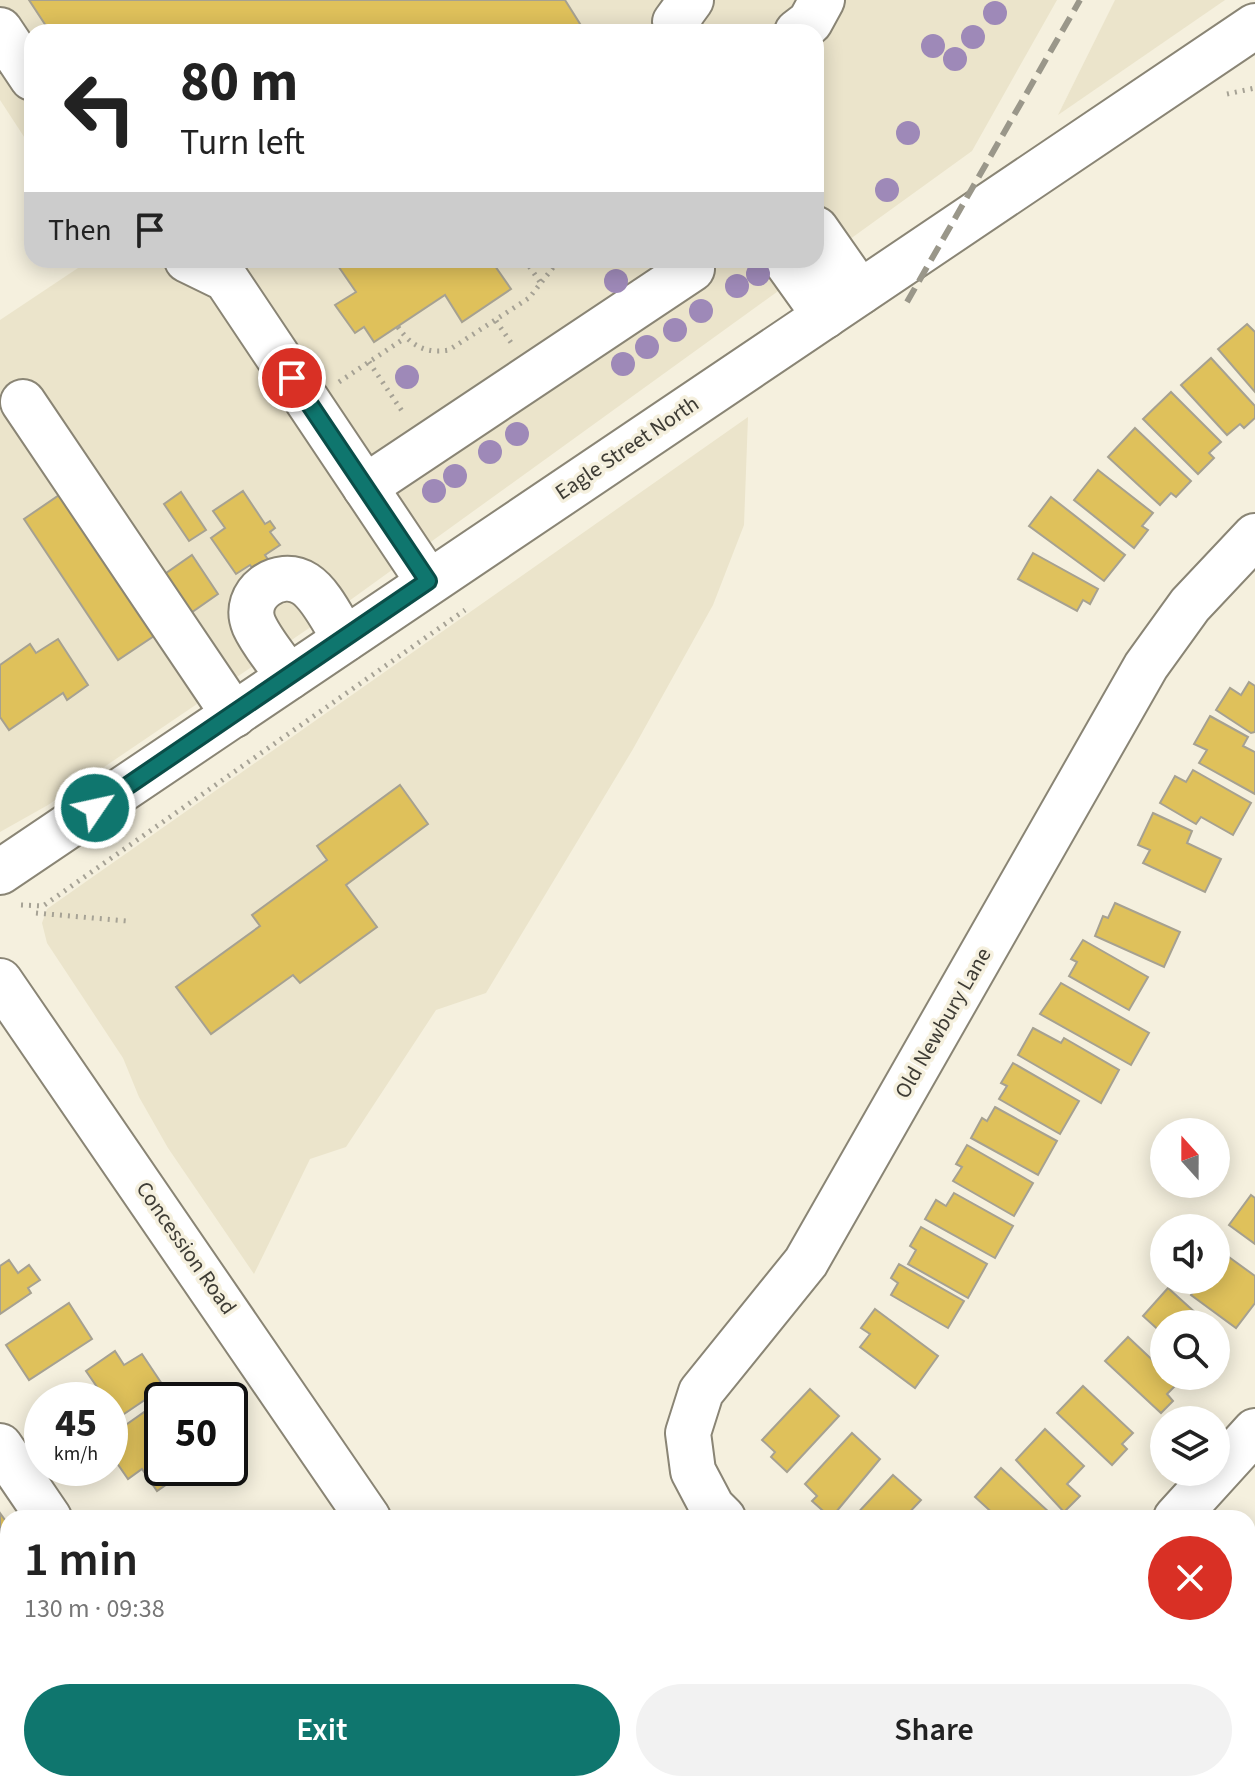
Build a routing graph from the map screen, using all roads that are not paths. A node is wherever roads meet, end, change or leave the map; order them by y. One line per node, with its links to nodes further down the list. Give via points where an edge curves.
1 (822, 0): 2 (main road)
2 (807, 24)
3 (1255, 26): 10 (main road, Eagle Street North)
4 (0, 30): 5 (main road)
5 (24, 66)
6 (824, 240): 10 (main road)
7 (203, 268): 13 (main road, via 226,279)
8 (687, 268): 13 (main road)
9 (791, 268): 11 (main road)
10 (860, 292): 11 (main road, Eagle Street North)
11 (825, 316): 15 (main road, Eagle Street North)
12 (23, 402): 18 (main road)
13 (365, 487): 15 (main road)
14 (1255, 536): 25 (main road, Old Newbury Lane, via 1190,605 1146,666 806,1262 701,1392 688,1433 693,1471)
15 (428, 581): 16 (main road, Eagle Street North)
16 (345, 639): 17 (main road, Eagle Street North); 17 (main road, via 310,587 289,578 267,584 254,602 254,624)
17 (289, 677): 18 (main road, Eagle Street North)
18 (234, 715): 19 (main road, Eagle Street North)
19 (0, 872)
20 (0, 981): 24 (main road, Concession Road)
21 (1255, 1431): 26 (main road)
22 (0, 1446): 23 (main road)
23 (44, 1510)
24 (363, 1510)
25 (715, 1510)
26 (1183, 1510)

